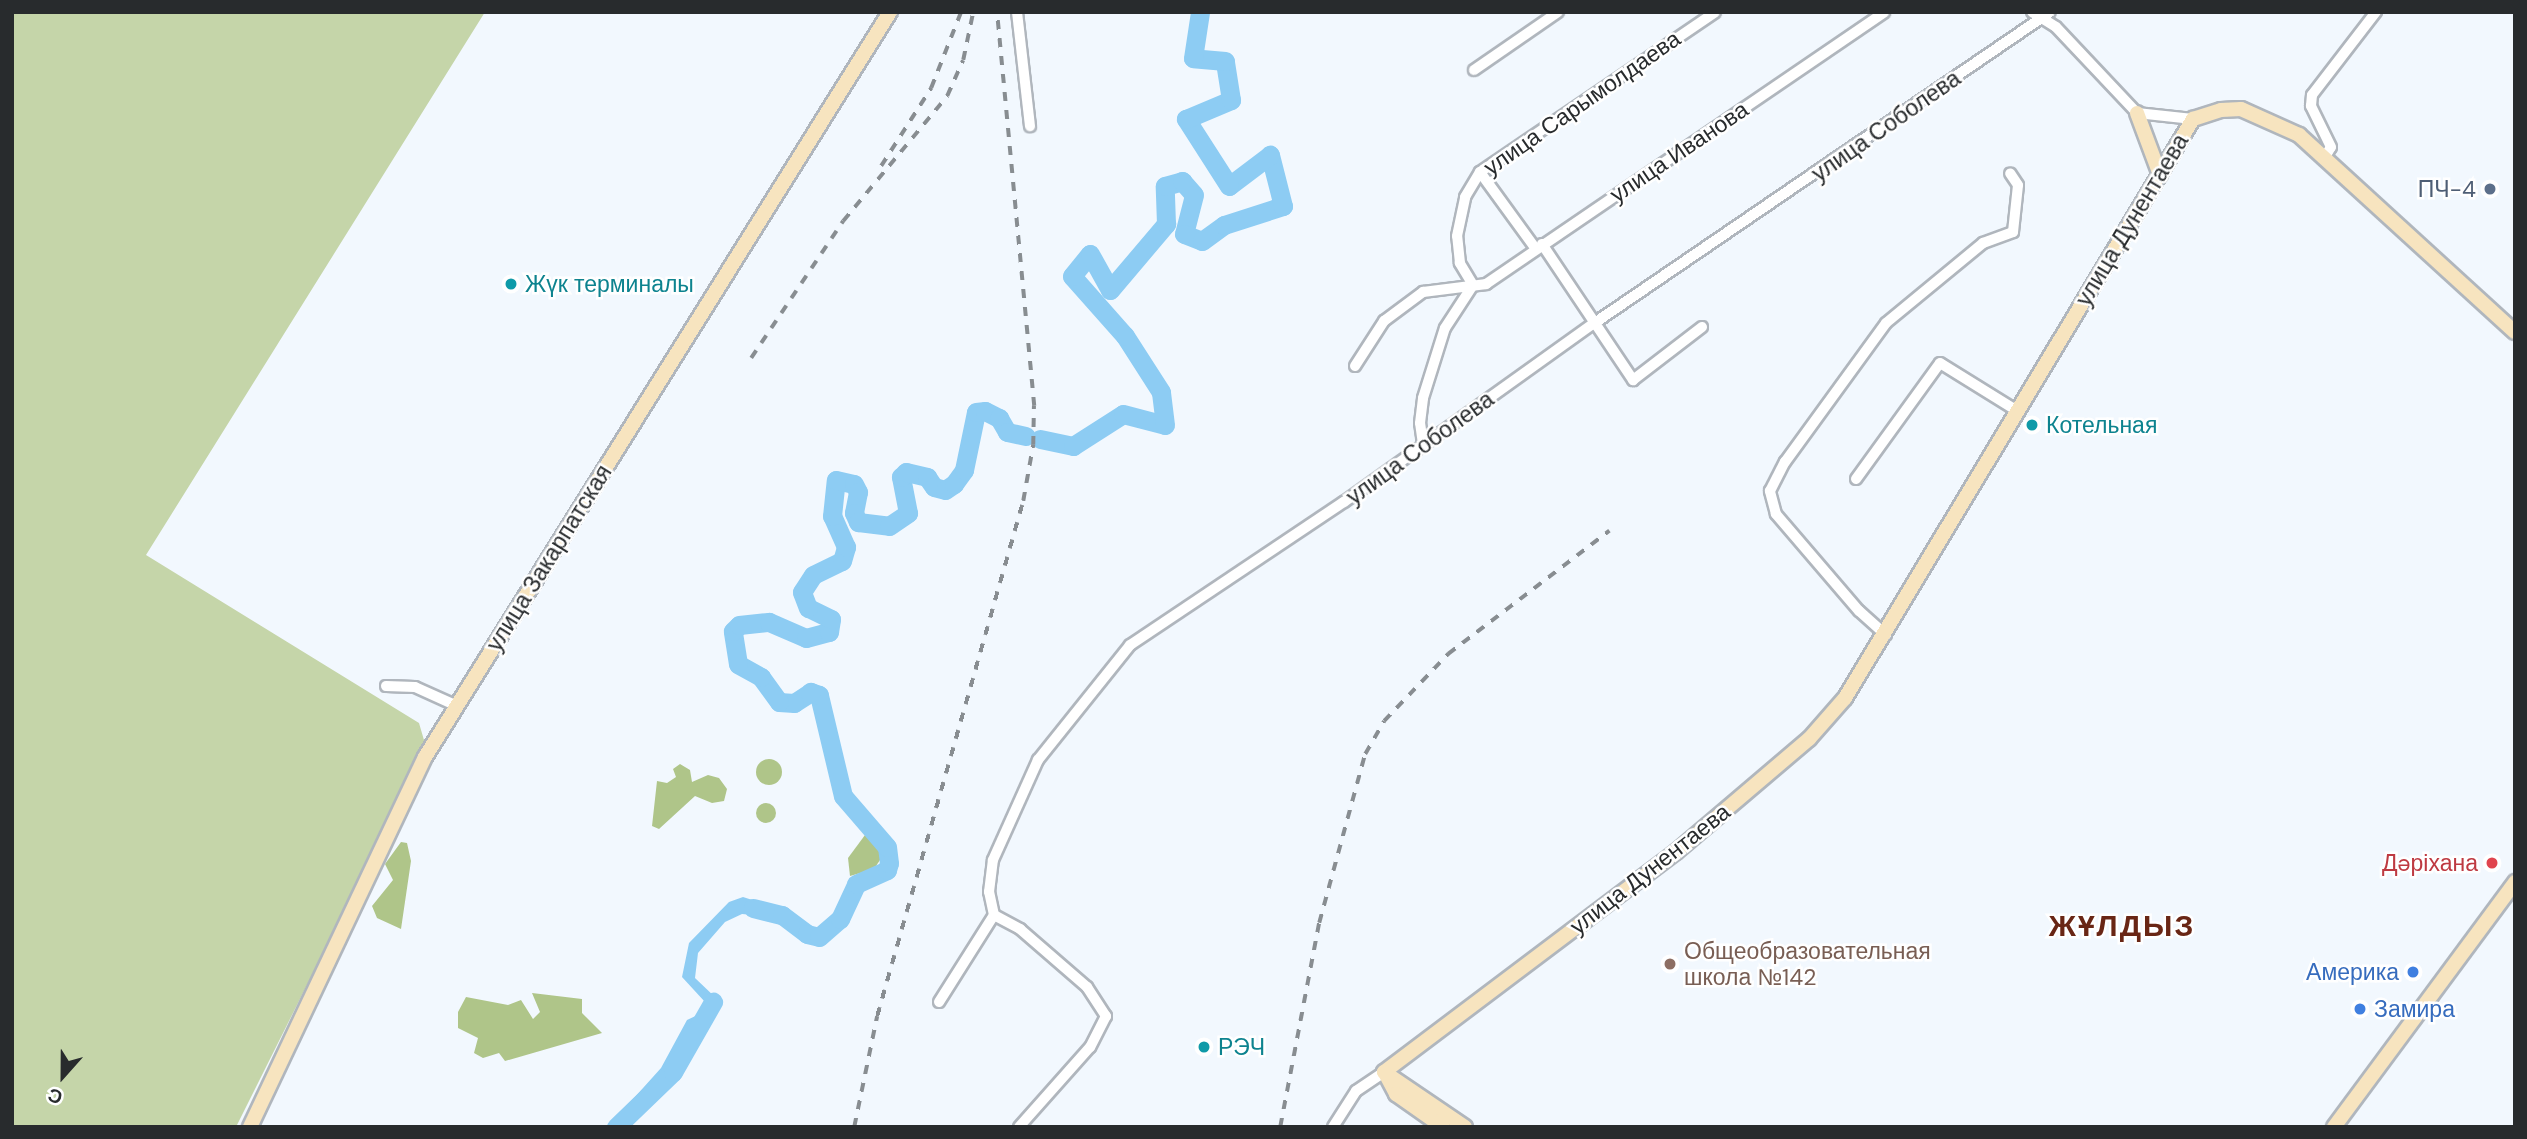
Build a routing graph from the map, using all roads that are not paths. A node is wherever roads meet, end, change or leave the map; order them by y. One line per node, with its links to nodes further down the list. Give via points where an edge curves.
1 (890, 12): 28 (street, улица Закарпатская)
2 (1017, 12): 12 (street)
3 (1558, 12): 9 (street)
4 (1715, 12): 14 (street, улица Сарымолдаева)
5 (1884, 12): 17 (street, улица Иванова)
6 (2032, 12): 8 (street)
7 (2376, 12): 13 (street, via 2312,95 2311,106 2331,147)
8 (2046, 15): 10 (street); 19 (street, улица Соболева)
9 (1475, 70)
10 (2137, 113): 11 (street); 16 (street)
11 (2193, 119): 13 (street, улица Дунентаева, via 2241,109 2299,135); 16 (street, улица Дунентаева)
12 (1030, 126)
13 (2326, 155): 21 (street, улица Дунентаева, via 2488,312)
14 (1480, 172): 17 (street); 18 (street, улица Сарымолдаева, via 1465,197 1457,236 1460,263)
15 (2010, 173): 26 (street, via 2018,185 2012,232 1983,243 1886,323 1792,452 1770,491 1776,514 1859,611)
16 (2160, 175): 23 (street, улица Дунентаева)
17 (1539, 246): 18 (street, улица Иванова, via 1486,284); 19 (street)
18 (1473, 285): 22 (street, улица Иванова, via 1456,291 1423,292 1384,321); 24 (street, via 1445,328 1433,366 1420,424)
19 (1593, 324): 20 (street, via 1633,380); 24 (street, улица Соболева)
20 (1702, 327)
21 (2515, 332)
22 (1355, 366)
23 (2019, 412): 25 (street, via 1940,363); 26 (street, улица Дунентаева, via 1949,522)
24 (1423, 444): 30 (street, улица Соболева, via 1130,645 1038,760 993,860 989,892)
25 (1856, 479)
26 (1886, 635): 32 (street, улица Дунентаева, via 1845,698 1809,739 1668,858)
27 (386, 686): 28 (street, via 415,687)
28 (457, 706): 33 (street, улица Закарпатская, via 425,757)
29 (2515, 882): 38 (street)
30 (994, 915): 31 (street); 34 (street, via 1020,929 1087,987 1106,1016 1090,1047)
31 (939, 1002)
32 (1384, 1072): 35 (street, via 1356,1091); 36 (street, via 1396,1094); 37 (street)
33 (250, 1127)
34 (1019, 1127)
35 (1333, 1127)
36 (1443, 1127)
37 (1465, 1127)
38 (2334, 1127)

